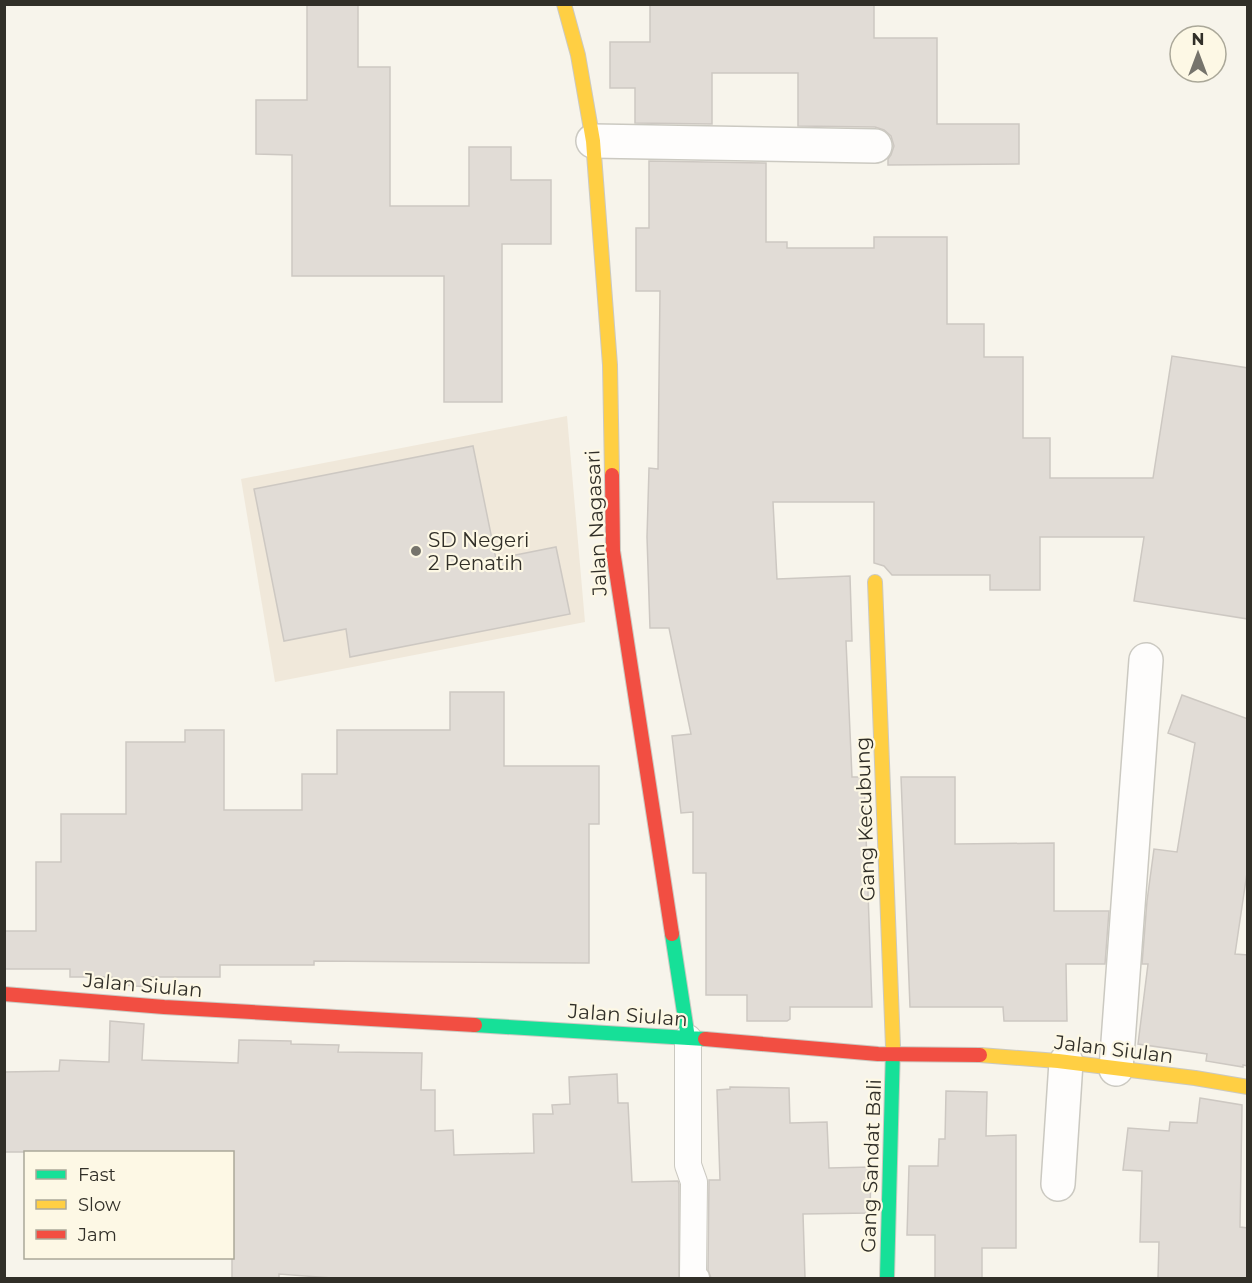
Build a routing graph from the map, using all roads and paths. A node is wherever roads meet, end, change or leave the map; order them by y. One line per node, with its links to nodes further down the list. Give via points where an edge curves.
1 (564, 4): 2 (street, Jalan Nagasari, via 578,55)
2 (593, 141): 3 (street); 7 (street, Jalan Nagasari, via 610,365 613,551)
3 (875, 146)
4 (875, 582): 8 (street, Gang Kecubung)
5 (1146, 660): 10 (street)
6 (4, 994): 7 (street, Jalan Siulan)
7 (688, 1038): 8 (street, Jalan Siulan); 13 (lane, via 688,1165 694,1182)
8 (893, 1055): 9 (street, Jalan Siulan); 14 (street, Gang Sandat Bali)
9 (1065, 1062): 10 (street, Jalan Siulan); 12 (street)
10 (1116, 1069): 11 (street, Jalan Siulan)
11 (1248, 1087)
12 (1058, 1184)
13 (696, 1278)
14 (887, 1278)

